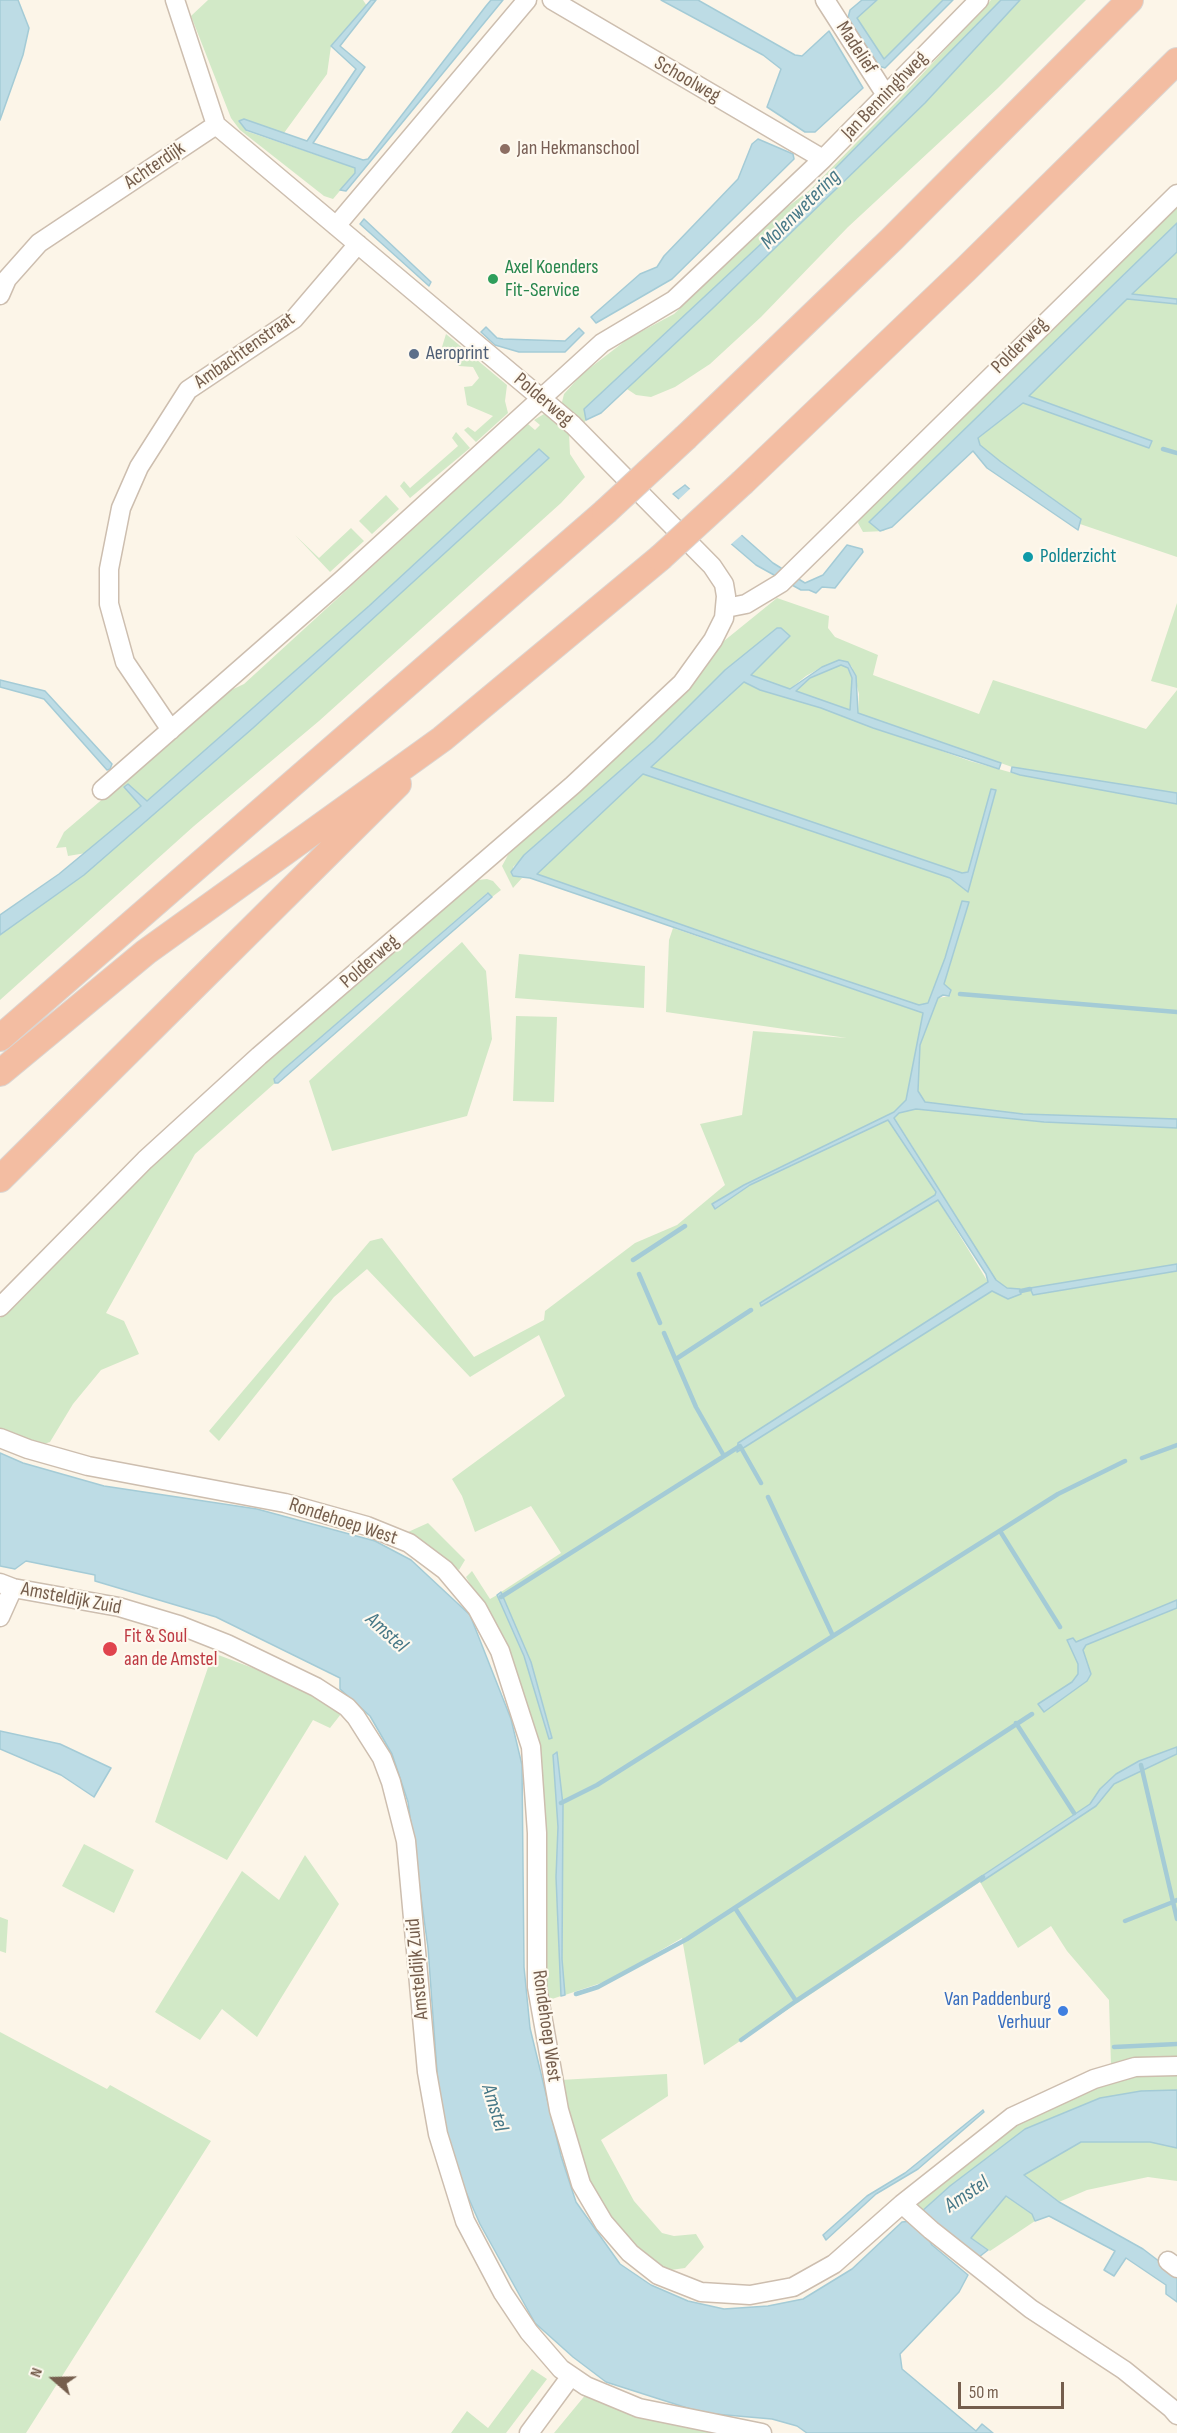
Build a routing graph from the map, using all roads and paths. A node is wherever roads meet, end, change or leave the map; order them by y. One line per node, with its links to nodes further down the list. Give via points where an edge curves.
1 (175, 0): 9 (street)
2 (527, 0): 12 (street)
3 (552, 0): 10 (street, Schoolweg)
4 (825, 0): 8 (street, Madelief)
5 (980, 0): 8 (street, Jan Benninghweg)
6 (1130, 0): 20 (highway, bridge, via 858,272 605,512)
7 (1177, 61): 18 (highway, bridge, via 966,269 660,558)
8 (886, 95): 10 (street, Jan Benninghweg)
9 (216, 125): 12 (street, Polderweg); 14 (street, Achterdijk, via 39,243 7,279)
10 (823, 159): 15 (street, Jan Benninghweg, via 674,300 602,343)
11 (1177, 194): 16 (street, Polderweg, via 804,562 781,583 746,604)
12 (336, 226): 13 (street, Polderweg)
13 (357, 244): 15 (street, Polderweg); 17 (street, Ambachtenstraat, via 294,319 188,390 139,467 121,508 109,569 109,604 125,662)
14 (0, 295)
15 (542, 399): 16 (street, Polderweg, via 573,425 712,566 724,584); 17 (street)
16 (726, 608): 23 (street, Polderweg, via 713,640 682,682 573,785 259,1056 145,1160)
17 (171, 730): 19 (street)
18 (442, 739): 21 (highway, via 146,952); 22 (highway)
19 (102, 790)
20 (0, 1038)
21 (0, 1072)
22 (0, 1179)
23 (0, 1307)
24 (0, 1438): 28 (street, Rondehoep West, via 88,1466 285,1503 367,1526 409,1543 446,1570 477,1608 500,1651 531,1747 537,1833 537,1987 559,2110 582,2184 604,2223 630,2253 658,2276 701,2292 750,2295 793,2287 834,2264)
25 (6, 1586): 26 (street); 29 (street, Amsteldijk Zuid, via 119,1607 227,1644 328,1694 347,1707 368,1732 391,1782 406,1841 427,2072 448,2171 465,2222 503,2293 530,2332)
26 (0, 1617)
27 (1177, 2066): 28 (street, Rondehoep West, via 1135,2067 1094,2079 1012,2117)
28 (908, 2210): 30 (street, via 1031,2309 1124,2370)
29 (572, 2376): 31 (street); 32 (street, Amsteldijk Zuid, via 639,2408)
30 (1177, 2415)
31 (529, 2433)
32 (762, 2433)

